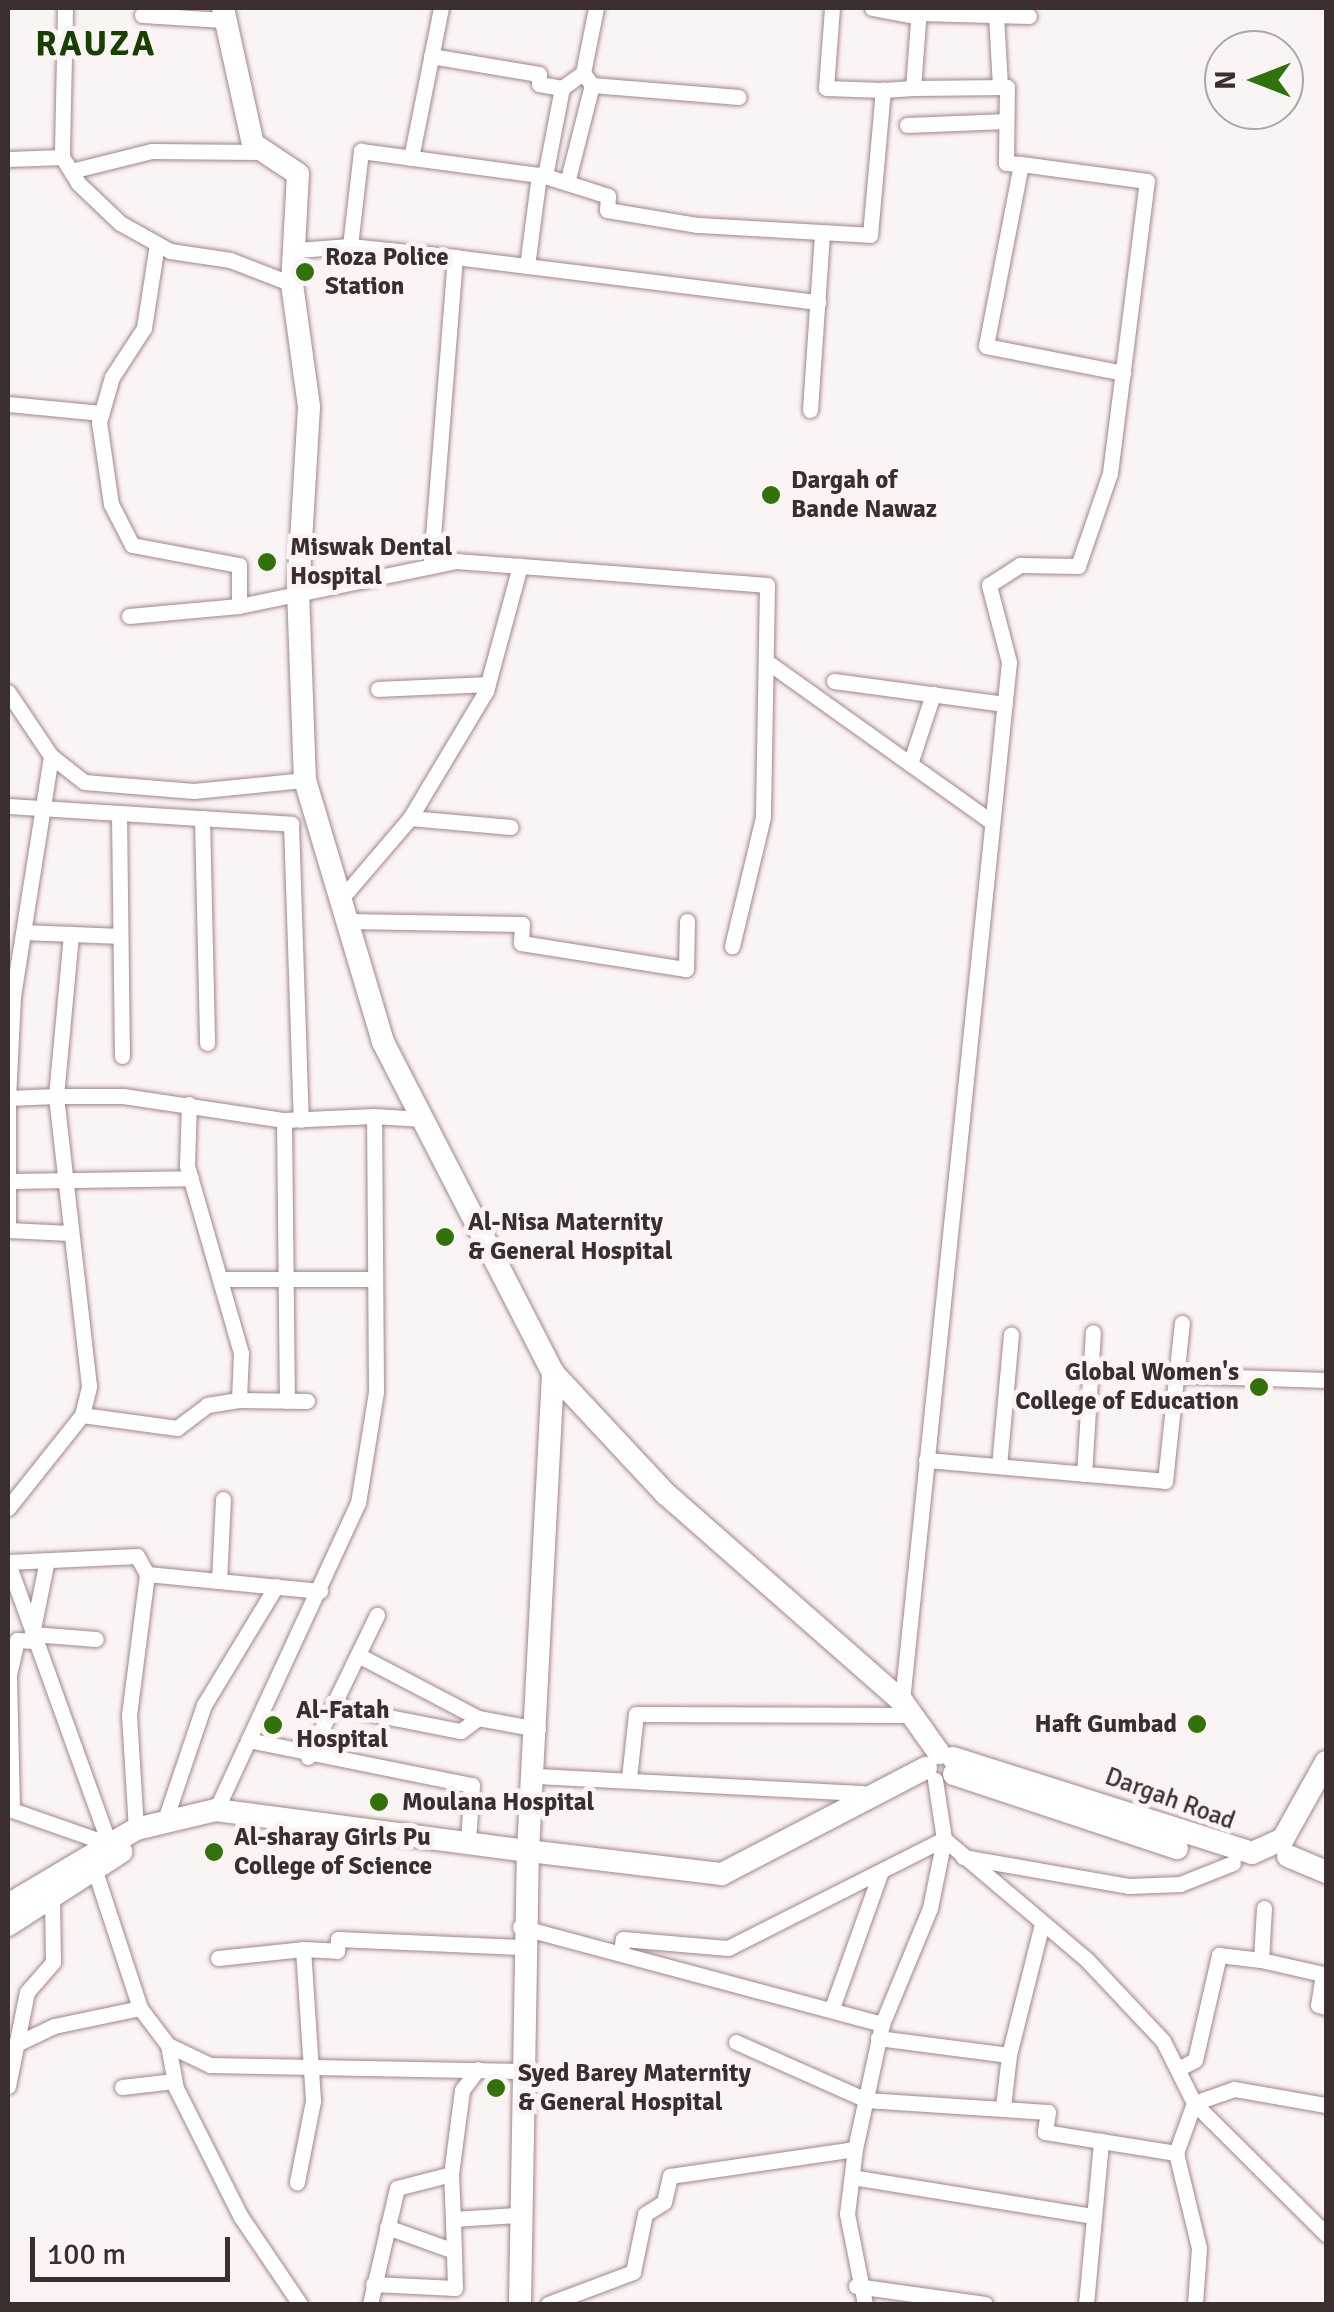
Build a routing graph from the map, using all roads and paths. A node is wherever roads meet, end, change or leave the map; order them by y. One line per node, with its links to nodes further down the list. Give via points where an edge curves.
1 (65, 8): 23 (street)
2 (441, 8): 11 (street)
3 (596, 8): 12 (street)
4 (832, 8): 16 (street, via 826,88)
5 (872, 8): 6 (street)
6 (919, 12): 9 (street); 14 (street)
7 (224, 14): 8 (street); 20 (main road, via 239,108)
8 (142, 15)
9 (996, 15): 10 (street); 15 (street)
10 (1029, 16)
11 (431, 56): 13 (street, via 540,74 540,84); 21 (street)
12 (588, 80): 13 (street); 17 (street); 26 (street)
13 (562, 88): 25 (street)
14 (913, 88): 15 (street); 16 (street)
15 (1000, 88): 18 (street, via 1007,88)
16 (883, 90): 27 (street, via 870,235)
17 (740, 97)
18 (1006, 121): 19 (street); 24 (street, via 1006,163)
19 (907, 125)
20 (259, 152): 23 (street, via 151,152); 30 (main road, via 298,174)
21 (411, 158): 25 (street); 29 (street, via 361,151)
22 (8, 159): 23 (street)
23 (66, 164): 28 (street, via 120,223)
24 (1021, 164): 35 (street, via 1147,181); 35 (street, via 986,346)
25 (542, 176): 26 (street); 32 (street)
26 (568, 183): 27 (street, via 608,196 607,210)
27 (822, 232): 34 (street)
28 (158, 244): 33 (street); 38 (street, via 144,328)
29 (350, 246): 30 (street); 31 (street)
30 (296, 250): 33 (main road)
31 (455, 257): 32 (street); 39 (street)
32 (527, 266): 34 (street)
33 (292, 284): 41 (main road, via 309,408)
34 (818, 302): 37 (street)
35 (1122, 373): 50 (street, via 1110,473 1078,566 1020,566 990,585 1009,662)
36 (8, 404): 38 (street)
37 (810, 410)
38 (102, 413): 42 (street, via 112,504 132,545 239,565)
39 (432, 564): 40 (street); 41 (street)
40 (520, 566): 44 (street, via 767,585); 46 (street)
41 (298, 590): 42 (street); 53 (main road)
42 (239, 606): 43 (street)
43 (129, 616)
44 (766, 661): 52 (street); 66 (street, via 763,817)
45 (834, 681): 49 (street)
46 (488, 684): 47 (street); 58 (street)
47 (378, 689)
48 (8, 692): 51 (street)
49 (933, 694): 50 (street); 52 (street)
50 (1004, 704): 59 (street)
51 (51, 756): 53 (street, via 84,782 194,792); 55 (street)
52 (910, 764): 59 (street)
53 (305, 780): 61 (main road)
54 (8, 806): 55 (street)
55 (44, 809): 56 (street); 63 (street)
56 (119, 813): 57 (street); 65 (street)
57 (202, 818): 68 (street); 75 (street, via 291,824)
58 (410, 818): 60 (street); 61 (street)
59 (992, 822): 95 (street)
60 (511, 827)
61 (344, 911): 62 (street, via 522,924 521,943 686,968); 74 (main road, via 383,1042)
62 (687, 921)
63 (24, 932): 64 (street); 67 (street)
64 (71, 934): 65 (street); 70 (street)
65 (120, 936): 69 (street)
66 (732, 946)
67 (14, 954): 71 (street)
68 (207, 1042)
69 (122, 1056)
70 (56, 1096): 71 (street); 72 (street); 78 (street)
71 (8, 1099): 76 (street)
72 (189, 1104): 75 (street); 77 (street)
73 (374, 1116): 74 (street); 75 (street); 83 (street)
74 (422, 1119): 88 (main road)
75 (293, 1120): 82 (street)
76 (8, 1163): 79 (street)
77 (191, 1178): 78 (street); 84 (street)
78 (63, 1180): 79 (street); 81 (street)
79 (8, 1181): 80 (street)
80 (8, 1229): 81 (street)
81 (70, 1233): 94 (street, via 89,1386)
82 (285, 1279): 83 (street); 84 (street); 92 (street)
83 (375, 1279): 105 (street, via 376,1392 358,1502)
84 (220, 1280): 91 (street, via 241,1353)
85 (1182, 1323): 89 (street)
86 (1093, 1332): 97 (street)
87 (1011, 1336): 96 (street)
88 (553, 1373): 111 (main road, via 666,1494); 113 (main road)
89 (1176, 1375): 90 (street); 97 (street, via 1166,1481)
90 (1326, 1380)
91 (239, 1400): 92 (street); 94 (street, via 207,1405 177,1428)
92 (287, 1400): 93 (street)
93 (307, 1401)
94 (82, 1415): 99 (street)
95 (926, 1460): 96 (street); 111 (street)
96 (999, 1466): 97 (street)
97 (1084, 1474)
98 (223, 1498): 103 (street)
99 (8, 1508)
100 (48, 1560): 101 (street); 102 (street, via 137,1556); 107 (street)
101 (8, 1563): 107 (street)
102 (147, 1574): 103 (street); 126 (street, via 129,1715)
103 (219, 1581): 104 (street)
104 (276, 1586): 105 (street); 125 (street, via 204,1705)
105 (320, 1590): 114 (street)
106 (377, 1615): 109 (street)
107 (33, 1638): 108 (street); 118 (street, via 17,1640 10,1676); 131 (street)
108 (96, 1639)
109 (358, 1655): 110 (street); 112 (street)
110 (333, 1706): 112 (street, via 461,1731); 115 (street)
111 (908, 1708): 117 (main road); 120 (street, via 636,1714)
112 (478, 1718): 113 (street)
113 (538, 1729): 119 (main road)
114 (248, 1740): 115 (street); 124 (street)
115 (308, 1758): 127 (street, via 472,1785)
116 (1326, 1762): 117 (main road, Dargah Road, via 1283,1839 1252,1853)
117 (941, 1766): 122 (main road); 128 (street); 134 (main road, Dargah Road)
118 (9, 1768): 123 (street)
119 (535, 1776): 120 (street); 130 (main road)
120 (629, 1778): 122 (street)
121 (1326, 1793): 132 (main road)
122 (863, 1794): 130 (main road, via 722,1874)
123 (10, 1810): 131 (street)
124 (216, 1810): 125 (main road); 127 (main road)
125 (166, 1817): 126 (main road)
126 (136, 1829): 131 (main road)
127 (468, 1839): 129 (main road)
128 (944, 1839): 133 (street); 135 (street); 150 (street, via 930,1908)
129 (502, 1849): 130 (main road); 131 (main road, via 194,1826)
130 (528, 1850): 142 (main road)
131 (98, 1856): 137 (main road); 138 (main road); 148 (street)
132 (1288, 1856): 134 (main road, Dargah Road); 136 (main road)
133 (963, 1857): 134 (street, via 1128,1886 1180,1884); 141 (street)
134 (1232, 1864)
135 (880, 1871): 144 (street, via 728,1948 623,1939); 149 (street)
136 (1326, 1872)
137 (52, 1897): 140 (main road); 153 (street, via 51,1970 30,1986)
138 (8, 1905)
139 (1264, 1908): 146 (street)
140 (8, 1924)
141 (1042, 1924): 154 (street); 156 (street, via 1100,1974)
142 (520, 1937): 143 (street, via 338,1940 337,1951); 144 (street); 158 (main road)
143 (303, 1949): 145 (street); 155 (street)
144 (621, 1952): 149 (street)
145 (218, 1958)
146 (1261, 1960): 147 (street, via 1323,1974 1318,2005); 156 (street, via 1219,1955 1195,2060)
147 (1326, 2007)
148 (140, 2008): 152 (street); 153 (street, via 54,2026)
149 (832, 2008): 150 (street)
150 (880, 2031): 154 (street); 162 (street)
151 (736, 2042): 162 (street)
152 (168, 2045): 155 (street, via 210,2065); 159 (street)
153 (11, 2049): 160 (street)
154 (1009, 2056): 165 (street)
155 (311, 2063): 157 (street); 171 (street, via 312,2118)
156 (1178, 2068): 163 (street)
157 (478, 2069): 158 (street); 169 (street, via 462,2090)
158 (520, 2071): 172 (main road)
159 (174, 2081): 161 (street); 180 (street, via 241,2217)
160 (8, 2086)
161 (122, 2087)
162 (866, 2100): 165 (street); 167 (street)
163 (1194, 2103): 164 (street, via 1240,2089); 168 (street); 176 (street)
164 (1326, 2105)
165 (1003, 2107): 166 (street, via 1048,2112 1045,2132)
166 (1102, 2141): 168 (street); 173 (street)
167 (855, 2149): 170 (street); 183 (street, via 670,2176 664,2202 645,2214 633,2272)
168 (1176, 2152): 187 (street, via 1200,2248)
169 (451, 2174): 174 (street); 175 (street, via 397,2188)
170 (852, 2177): 173 (street); 179 (street)
171 (297, 2182)
172 (517, 2215): 174 (street); 182 (main road)
173 (1094, 2216): 186 (street)
174 (453, 2219): 177 (street)
175 (387, 2228): 177 (street); 178 (street)
176 (1326, 2234)
177 (454, 2250): 178 (street, via 455,2288)
178 (373, 2284): 181 (street)
179 (856, 2286): 184 (street); 185 (street)
180 (300, 2304)
181 (370, 2304)
182 (520, 2304)
183 (548, 2304)
184 (865, 2304)
185 (985, 2304)
186 (1086, 2304)
187 (1195, 2304)

